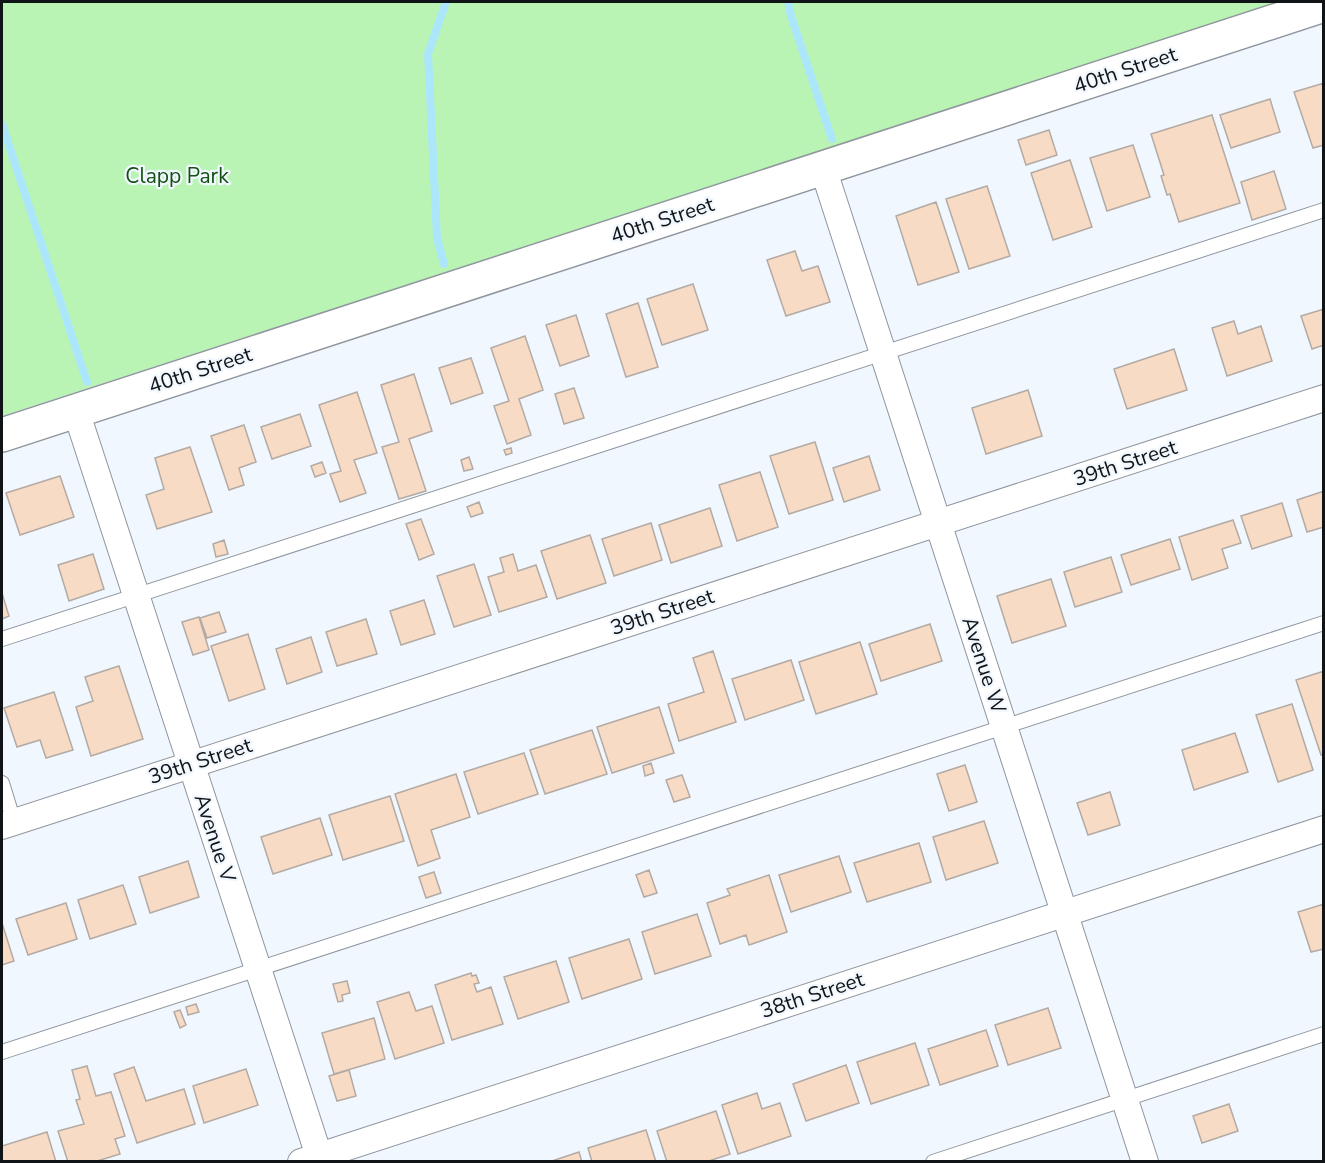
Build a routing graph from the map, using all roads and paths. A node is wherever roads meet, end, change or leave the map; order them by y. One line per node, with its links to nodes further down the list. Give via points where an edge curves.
1 (1323, 5): 2 (street, 40th Street)
2 (823, 168): 4 (street, Avenue W); 6 (street, 40th Street)
3 (1323, 210): 4 (lane)
4 (883, 353): 8 (street, Avenue W); 9 (lane)
5 (1323, 399): 8 (street, 39th Street)
6 (76, 411): 7 (street, 40th Street); 9 (street, Avenue V)
7 (2, 435)
8 (938, 523): 12 (street, Avenue W); 13 (street, 39th Street)
9 (136, 594): 11 (lane); 13 (street, Avenue V)
10 (1323, 623): 12 (lane)
11 (2, 639)
12 (1004, 726): 17 (street, Avenue W); 18 (lane)
13 (190, 764): 15 (street, 39th Street); 18 (street, Avenue V)
14 (2, 783): 15 (lane)
15 (8, 824)
16 (1323, 829): 17 (street, 38th Street)
17 (1065, 913): 21 (street, Avenue W); 22 (street, 38th Street)
18 (258, 969): 20 (lane); 22 (street, Avenue V)
19 (1323, 1034): 21 (lane)
20 (2, 1053)
21 (1125, 1098): 23 (lane); 24 (street, Avenue W)
22 (314, 1160)
23 (933, 1161)
24 (1145, 1161)

